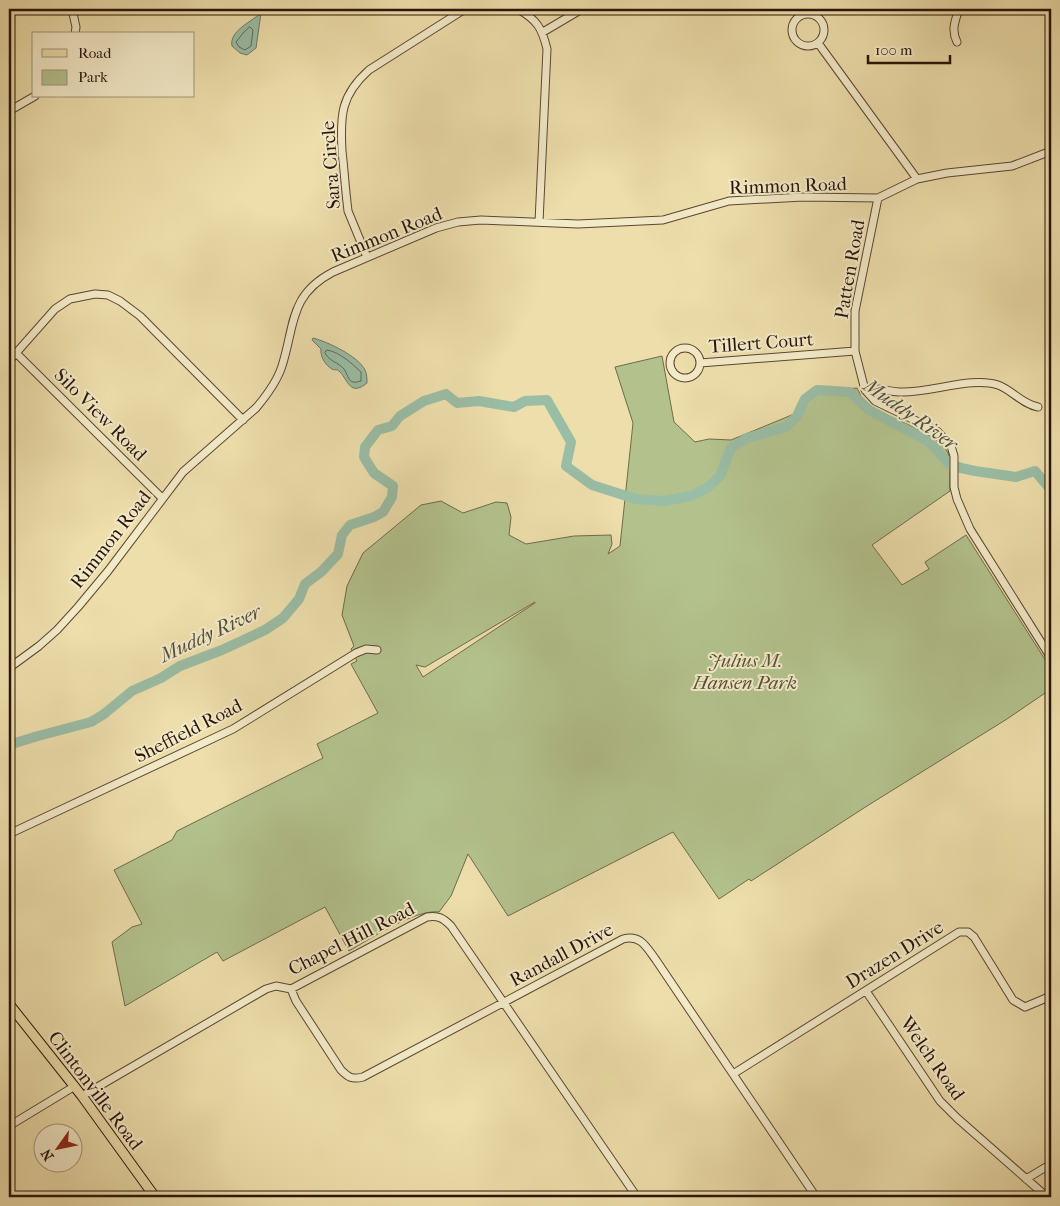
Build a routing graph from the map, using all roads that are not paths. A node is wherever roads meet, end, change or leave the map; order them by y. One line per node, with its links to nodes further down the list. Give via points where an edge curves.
1 (72, 9): 6 (street)
2 (465, 9): 16 (street, Sara Circle, via 369,70 358,80 344,102 340,126 346,202)
3 (518, 9): 7 (street)
4 (582, 9): 7 (street)
5 (959, 9): 8 (street, via 953,27)
6 (75, 32)
7 (543, 32): 15 (street, via 548,64)
8 (957, 42)
9 (818, 43): 9 (street, via 824,33 821,20 811,14 798,17 792,29 796,41 807,46); 13 (street)
10 (32, 98): 11 (street)
11 (9, 111)
12 (1051, 152): 13 (street, Rimmon Road, via 1012,166)
13 (917, 179): 14 (street, Rimmon Road)
14 (878, 198): 15 (street, Rimmon Road, via 803,197 729,202 663,220 578,224); 17 (street, Patten Road, via 855,312)
15 (539, 222): 16 (street, Rimmon Road, via 458,222)
16 (367, 257): 23 (street, Rimmon Road, via 322,278 309,288 294,315 276,382)
17 (854, 351): 20 (street, Tillert Court); 21 (street, Patten Road)
18 (16, 354): 19 (street); 23 (street, via 55,309 70,299 108,295 140,316); 24 (street, Silo View Road)
19 (9, 361)
20 (700, 363): 20 (street, Tillert Court, via 696,353 682,348 674,353 670,368 676,376 685,379 698,372)
21 (865, 390): 22 (street, via 919,391 978,383 996,385 1030,406); 26 (street, via 875,401 937,431 951,446 957,499 970,529)
22 (1038, 407)
23 (243, 420): 24 (street, Rimmon Road, via 183,472)
24 (162, 498): 27 (street, Rimmon Road, via 78,607 39,646)
25 (377, 650): 28 (street, Sheffield Road, via 366,649 356,653 233,729)
26 (1051, 658)
27 (9, 668)
28 (9, 834)
29 (290, 988): 32 (street, Chapel Hill Road, via 427,917 436,916 451,926); 32 (street, Randall Drive, via 341,1070 355,1079); 36 (street, Chapel Hill Road, via 276,986 266,989)
30 (866, 990): 31 (street, Drazen Drive, via 959,932 968,932 1013,1000 1025,1006); 34 (street, Drazen Drive); 39 (street, Welch Road, via 940,1101)
31 (1051, 996)
32 (504, 1003): 34 (street, Randall Drive, via 624,939 637,939 646,946); 41 (street, Chapel Hill Road)
33 (9, 1004): 35 (main road, Clintonville Road)
34 (733, 1074): 42 (street, Randall Drive)
35 (74, 1086): 36 (main road, Clintonville Road); 37 (street)
36 (82, 1096): 40 (main road, Clintonville Road)
37 (9, 1126)
38 (1051, 1164): 39 (street)
39 (1026, 1179): 43 (street, Welch Road)
40 (155, 1197)
41 (637, 1197)
42 (816, 1197)
43 (1047, 1197)

